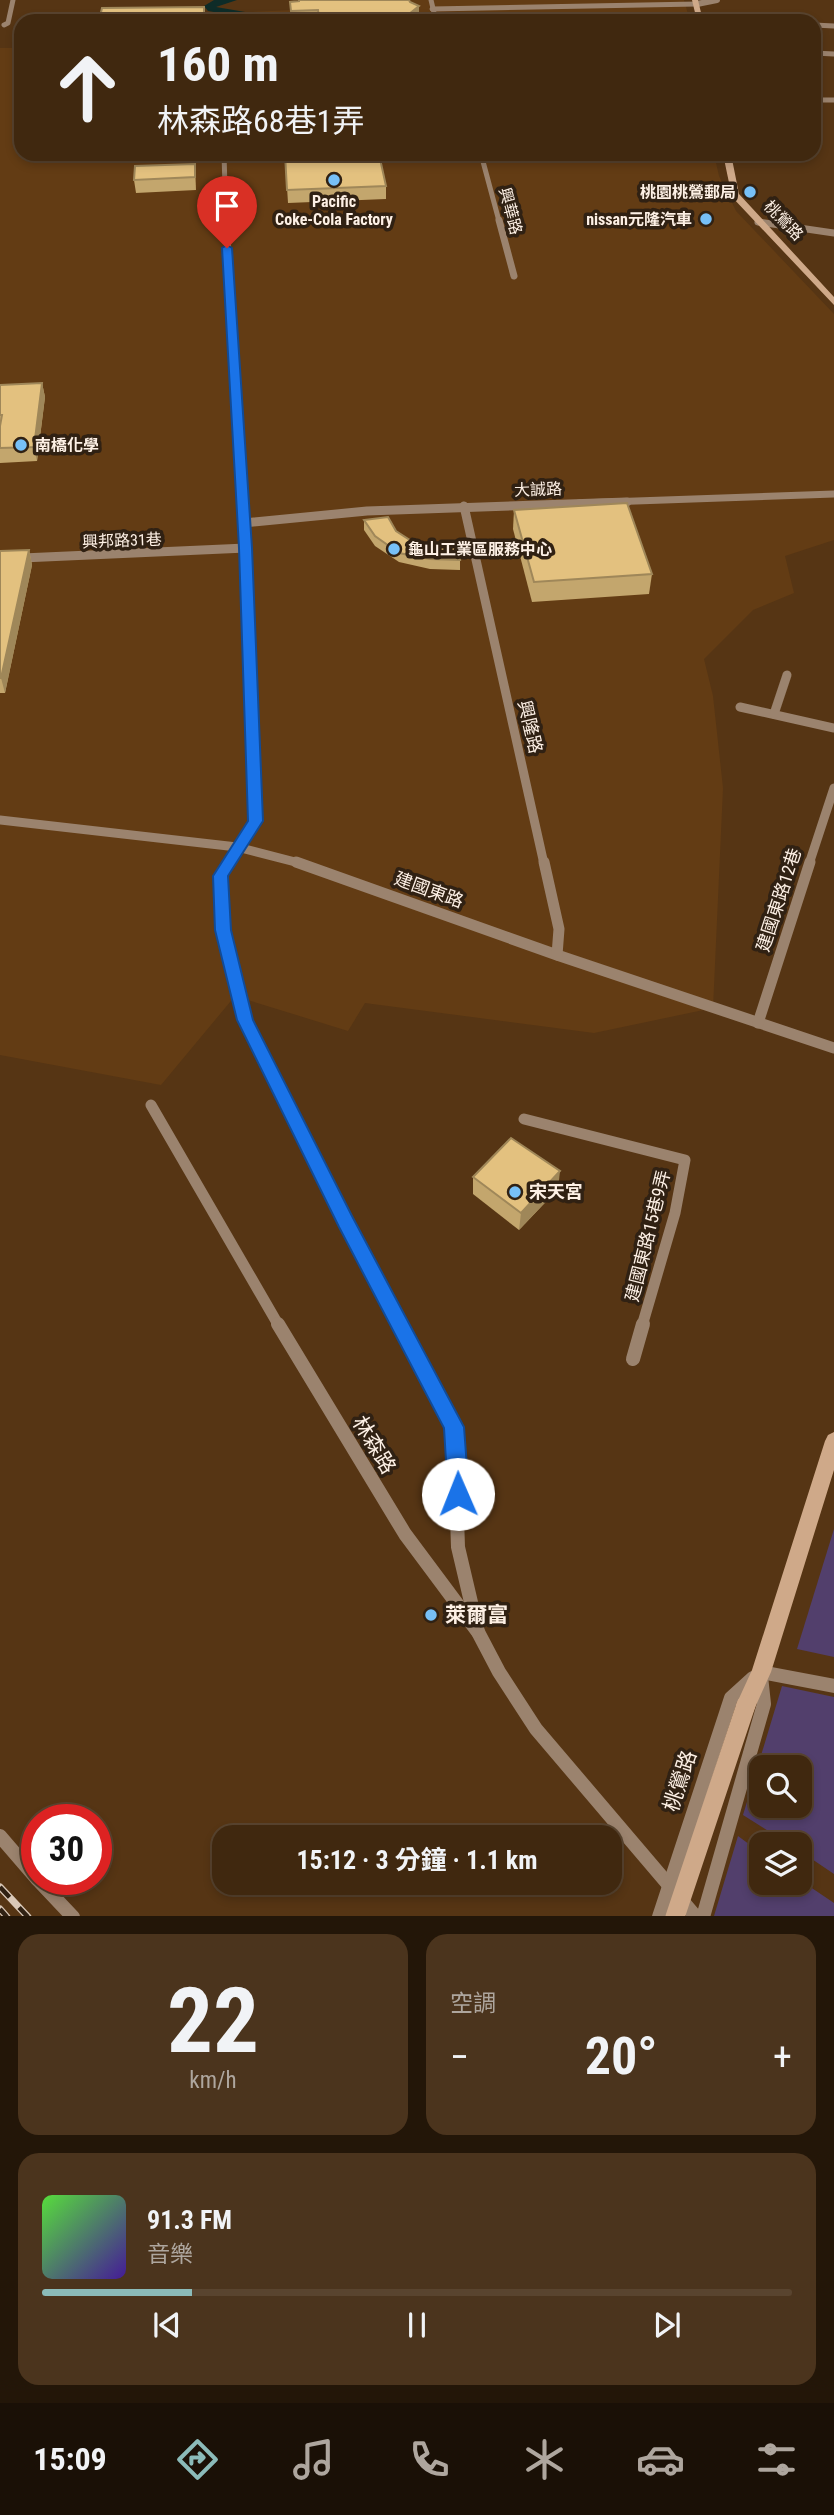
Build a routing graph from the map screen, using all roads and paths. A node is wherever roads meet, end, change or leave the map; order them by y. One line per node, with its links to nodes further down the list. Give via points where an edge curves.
1 (13, 0): 7 (street, via 8,23)
2 (431, 0): 5 (street)
3 (718, 0): 4 (street)
4 (696, 2): 5 (street)
5 (432, 9): 6 (street)
6 (434, 14)
7 (1, 26)
8 (224, 161): 17 (street)
9 (483, 161): 13 (street, 興華路)
10 (728, 161): 11 (main road, 桃鶯路, via 735,195)
11 (758, 222): 12 (street); 14 (main road, 桃鶯路)
12 (834, 233)
13 (514, 276)
14 (834, 302)
15 (834, 494): 16 (street, 大誠路)
16 (464, 506): 17 (street, 大誠路); 27 (street, 興隆路, via 559,929)
17 (244, 523): 18 (street)
18 (246, 548): 19 (street, 興邦路31巷); 26 (street, via 256,821)
19 (0, 559)
20 (787, 675): 22 (street)
21 (740, 707): 22 (street)
22 (774, 714): 23 (street)
23 (834, 728)
24 (834, 788): 28 (street, 建國東路12巷)
25 (0, 820): 26 (street, 建國東路)
26 (237, 847): 27 (street, 建國東路, via 317,868); 34 (street, via 220,876 223,930 245,1020 454,1427 458,1545 463,1583)
27 (557, 955): 28 (street, 建國東路)
28 (758, 1023): 29 (street, 建國東路)
29 (834, 1048)
30 (151, 1105): 34 (street, 林森路, via 377,1490)
31 (524, 1119): 32 (street, 建國東路15巷9弄, via 685,1160 675,1213)
32 (633, 1359)
33 (834, 1441): 35 (main road)
34 (478, 1632): 39 (street, 林森路, via 536,1729)
35 (761, 1672): 36 (street); 39 (street, 桃鶯路, via 731,1698); 43 (main road, bridge); 45 (street, via 764,1704)
36 (834, 1686)
37 (0, 1836): 38 (street)
38 (21, 1860)
39 (669, 1886): 42 (street, 桃鶯路); 44 (street, 林森路)
40 (53, 1895): 41 (street)
41 (73, 1916)
42 (659, 1916)
43 (675, 1916)
44 (696, 1916)
45 (702, 1916)

